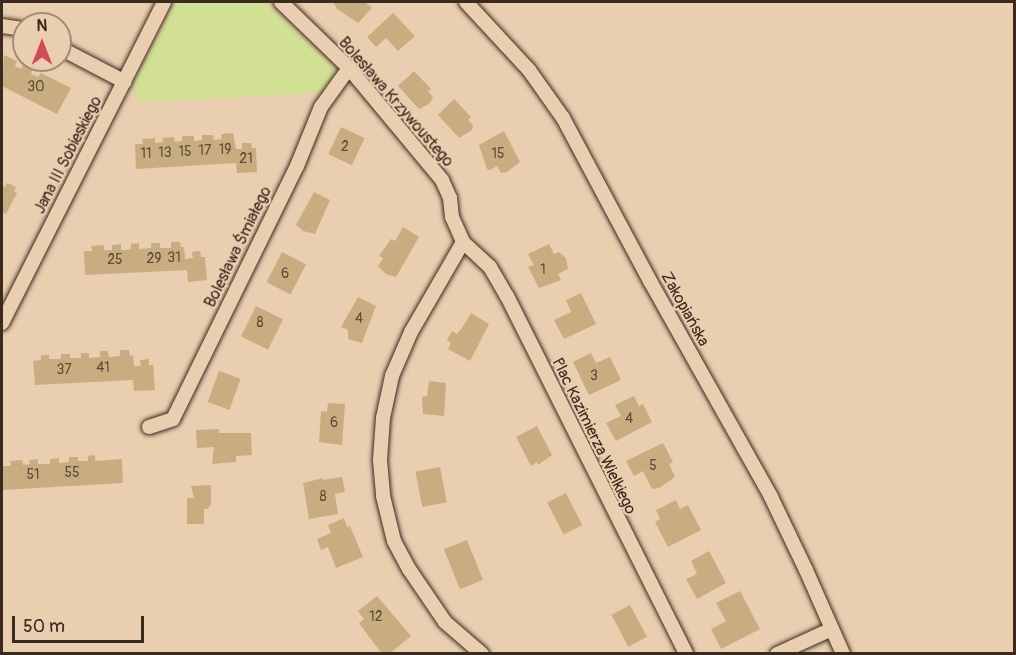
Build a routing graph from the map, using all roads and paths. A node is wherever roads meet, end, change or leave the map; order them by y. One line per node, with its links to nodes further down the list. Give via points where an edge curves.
1 (164, 2): 6 (street, Jana III Sobieskiego)
2 (281, 2): 5 (street, Bolesława Krzywoustego)
3 (466, 2): 10 (street, Zakopiańska, via 529,70 563,118 771,498)
4 (72, 54): 6 (street)
5 (349, 68): 7 (street, Bolesława Krzywoustego, via 442,180); 9 (street, Bolesława Śmiałego, via 321,107 297,166 173,419)
6 (124, 82): 8 (street, Jana III Sobieskiego)
7 (463, 242): 11 (street, via 411,332 392,376 380,460 383,496 394,541 445,622); 12 (street, Plac Kazimierza Wielkiego, via 490,267 507,296)
8 (2, 323)
9 (149, 427)
10 (832, 629): 13 (street); 14 (street, Zakopiańska)
11 (482, 654)
12 (686, 654)
13 (777, 654)
14 (843, 654)

